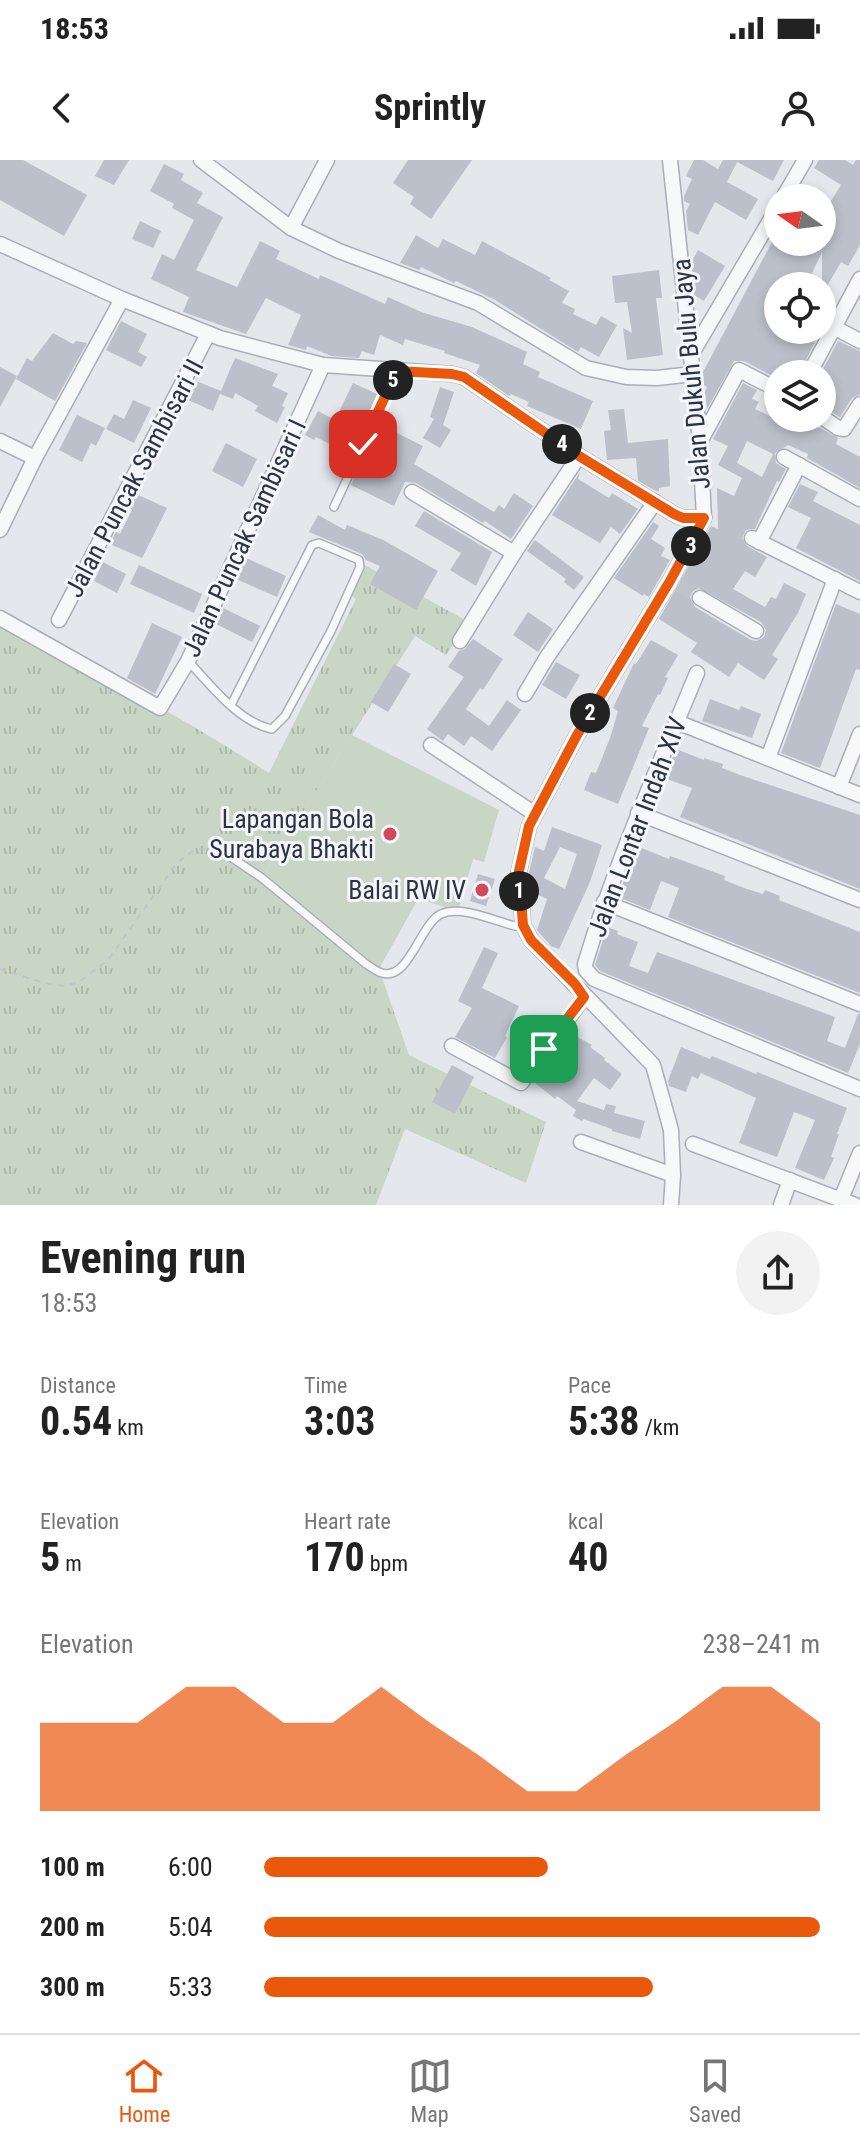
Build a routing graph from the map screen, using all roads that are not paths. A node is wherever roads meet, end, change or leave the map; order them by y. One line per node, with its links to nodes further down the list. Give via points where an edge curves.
1 (201, 160): 6 (street)
2 (327, 160): 6 (street)
3 (670, 160): 15 (street, Jalan Dukuh Bulu Jaya)
4 (805, 160): 5 (street)
5 (791, 184)
6 (291, 228): 18 (street, via 478,303 586,368 626,377)
7 (764, 231): 15 (street)
8 (0, 244): 10 (street)
9 (860, 279): 11 (street)
10 (122, 299): 13 (street); 26 (street)
11 (836, 313)
12 (836, 328): 14 (street)
13 (208, 334): 16 (street); 39 (street, Jalan Puncak Sambisari II)
14 (860, 341)
15 (691, 355): 18 (street, Jalan Dukuh Bulu Jaya)
16 (323, 365): 17 (street); 42 (street, Jalan Puncak Sambisari I)
17 (397, 371): 24 (street, via 464,377); 31 (lane)
18 (693, 374): 23 (street, Jalan Dukuh Bulu Jaya)
19 (764, 383): 23 (street, via 739,370)
20 (860, 404): 21 (street, via 844,429)
21 (836, 427)
22 (0, 441): 26 (street)
23 (700, 441): 32 (street, Jalan Dukuh Bulu Jaya)
24 (579, 456): 30 (street); 34 (street)
25 (784, 457): 27 (street)
26 (35, 458): 33 (street)
27 (799, 465): 29 (street); 35 (street, via 755,540)
28 (412, 492): 34 (street)
29 (860, 499)
30 (655, 502): 32 (street, via 683,518); 44 (street)
31 (334, 507)
32 (704, 518): 53 (street, Jalan Dukuh Bulu Jaya, via 675,583 577,735)
33 (0, 530)
34 (514, 553): 41 (street)
35 (835, 579): 36 (street); 49 (street)
36 (860, 592)
37 (700, 598): 40 (street)
38 (0, 618): 42 (street, Jalan Puncak Sambisari I, via 160,708)
39 (59, 620)
40 (756, 631)
41 (460, 641)
42 (188, 661): 45 (lane)
43 (697, 673): 46 (street, Jalan Lontar Indah XIV)
44 (525, 694)
45 (231, 705): 45 (lane, via 262,727 278,725 331,631 359,560 319,543 312,545)
46 (677, 722): 49 (street); 52 (street, Jalan Lontar Indah XIV)
47 (860, 734): 50 (street)
48 (431, 745): 53 (street)
49 (768, 758): 50 (street)
50 (839, 787): 51 (street)
51 (860, 795)
52 (638, 813): 55 (street); 56 (street, Jalan Lontar Indah XIV)
53 (535, 814): 57 (street, Jalan Dukuh Bulu Jaya, via 519,871)
54 (222, 851): 57 (lane, via 383,974 393,973 408,959 438,915 460,912)
55 (860, 900)
56 (604, 902): 59 (street); 61 (street, Jalan Lontar Indah XIV, via 585,964 594,979)
57 (523, 925): 58 (street)
58 (584, 997): 60 (street, via 521,1083); 65 (street, via 653,1065 671,1130)
59 (860, 1004)
60 (452, 1046)
61 (860, 1089)
62 (581, 1142): 65 (street)
63 (693, 1144): 66 (street)
64 (860, 1153): 67 (street)
65 (673, 1175): 68 (street)
66 (790, 1180): 67 (street); 69 (street)
67 (848, 1202)
68 (671, 1205)
69 (781, 1205)

